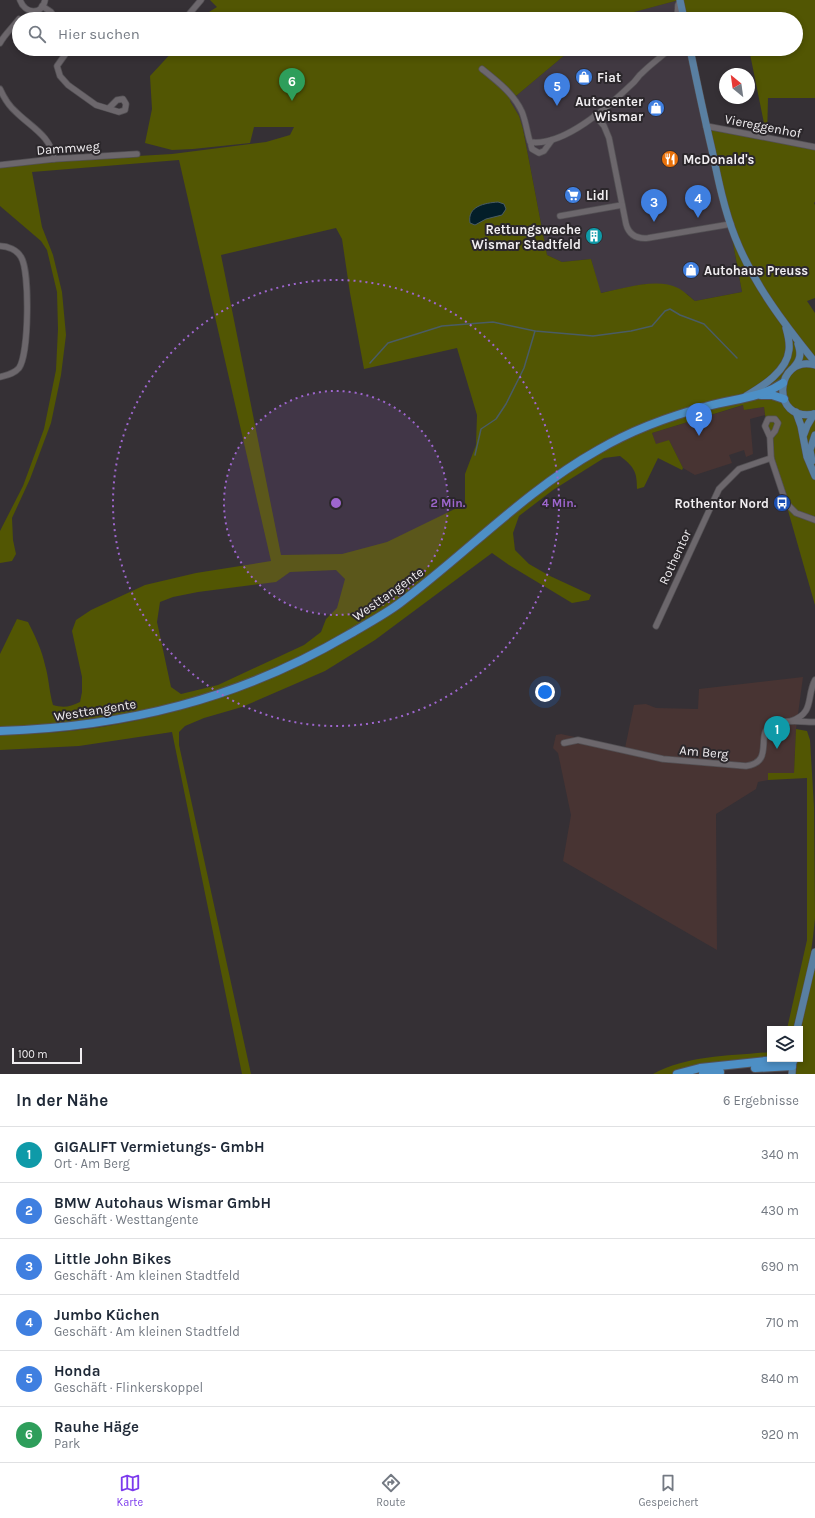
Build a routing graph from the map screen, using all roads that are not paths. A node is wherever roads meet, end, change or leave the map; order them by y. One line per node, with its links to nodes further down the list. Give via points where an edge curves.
1 (20, 0): 6 (street)
2 (45, 0): 5 (street)
3 (201, 0): 8 (street)
4 (680, 1): 9 (street); 10 (main road)
5 (42, 6): 6 (street, via 34,11); 7 (street)
6 (26, 10)
7 (50, 12)
8 (191, 12)
9 (677, 12)
10 (682, 12)
11 (12, 28): 12 (street)
12 (2, 35): 13 (street)
13 (0, 43)
14 (64, 56): 19 (street, via 57,66 60,76 96,105)
15 (661, 56): 20 (street)
16 (691, 56): 21 (main road)
17 (482, 69): 23 (street, via 516,102)
18 (0, 89): 26 (street, via 5,100 16,112 47,139)
19 (109, 108)
20 (595, 115): 22 (street, via 569,134); 28 (street, via 609,138)
21 (706, 126): 24 (street, Viereggenhof); 30 (main road)
22 (552, 139): 23 (street); 23 (street, via 544,151 539,153 532,149)
23 (532, 143)
24 (815, 147)
25 (137, 154): 26 (street, Dammweg)
26 (54, 159): 27 (street, Dammweg)
27 (0, 165)
28 (622, 205): 29 (street); 30 (street, via 628,231 640,238)
29 (560, 216)
30 (731, 224): 32 (main road, via 735,238 757,281)
31 (0, 246): 36 (street, via 16,250 20,256 25,269 27,290 23,360 12,374)
32 (785, 324): 33 (main road); 39 (main road, via 790,344 788,358 764,385)
33 (797, 340): 34 (main road); 35 (main road, via 800,353 798,363)
34 (815, 364): 35 (main road)
35 (794, 367): 37 (main road)
36 (0, 377)
37 (783, 383): 38 (highway, Westtangente); 40 (main road)
38 (755, 395): 39 (highway, Westtangente); 40 (highway, Westtangente, via 772,395)
39 (745, 397): 54 (highway, Westtangente, via 674,416 626,435 593,452 528,497 397,605 294,664 221,694 129,718 72,727)
40 (784, 399): 41 (main road)
41 (796, 412): 42 (main road); 45 (main road)
42 (815, 414): 45 (main road, via 806,426)
43 (815, 435): 47 (main road, via 810,450)
44 (770, 437): 46 (street)
45 (804, 440): 48 (main road, via 807,457)
46 (771, 458): 49 (street, via 787,504 799,515); 50 (street, Rothentor, via 740,469 719,489)
47 (815, 468)
48 (815, 476)
49 (815, 520)
50 (656, 626)
51 (815, 680): 52 (street, via 806,712)
52 (787, 722): 53 (street, Am Berg); 55 (street, Am Berg, via 776,723 768,728 761,758 755,764 746,766 663,759 578,740)
53 (815, 722)
54 (0, 731)
55 (564, 743)
56 (815, 952): 57 (main road)
57 (798, 1026)
58 (767, 1061): 61 (highway, via 700,1068)
59 (783, 1062): 60 (highway)
60 (793, 1065): 62 (highway)
61 (677, 1074)
62 (703, 1074)

